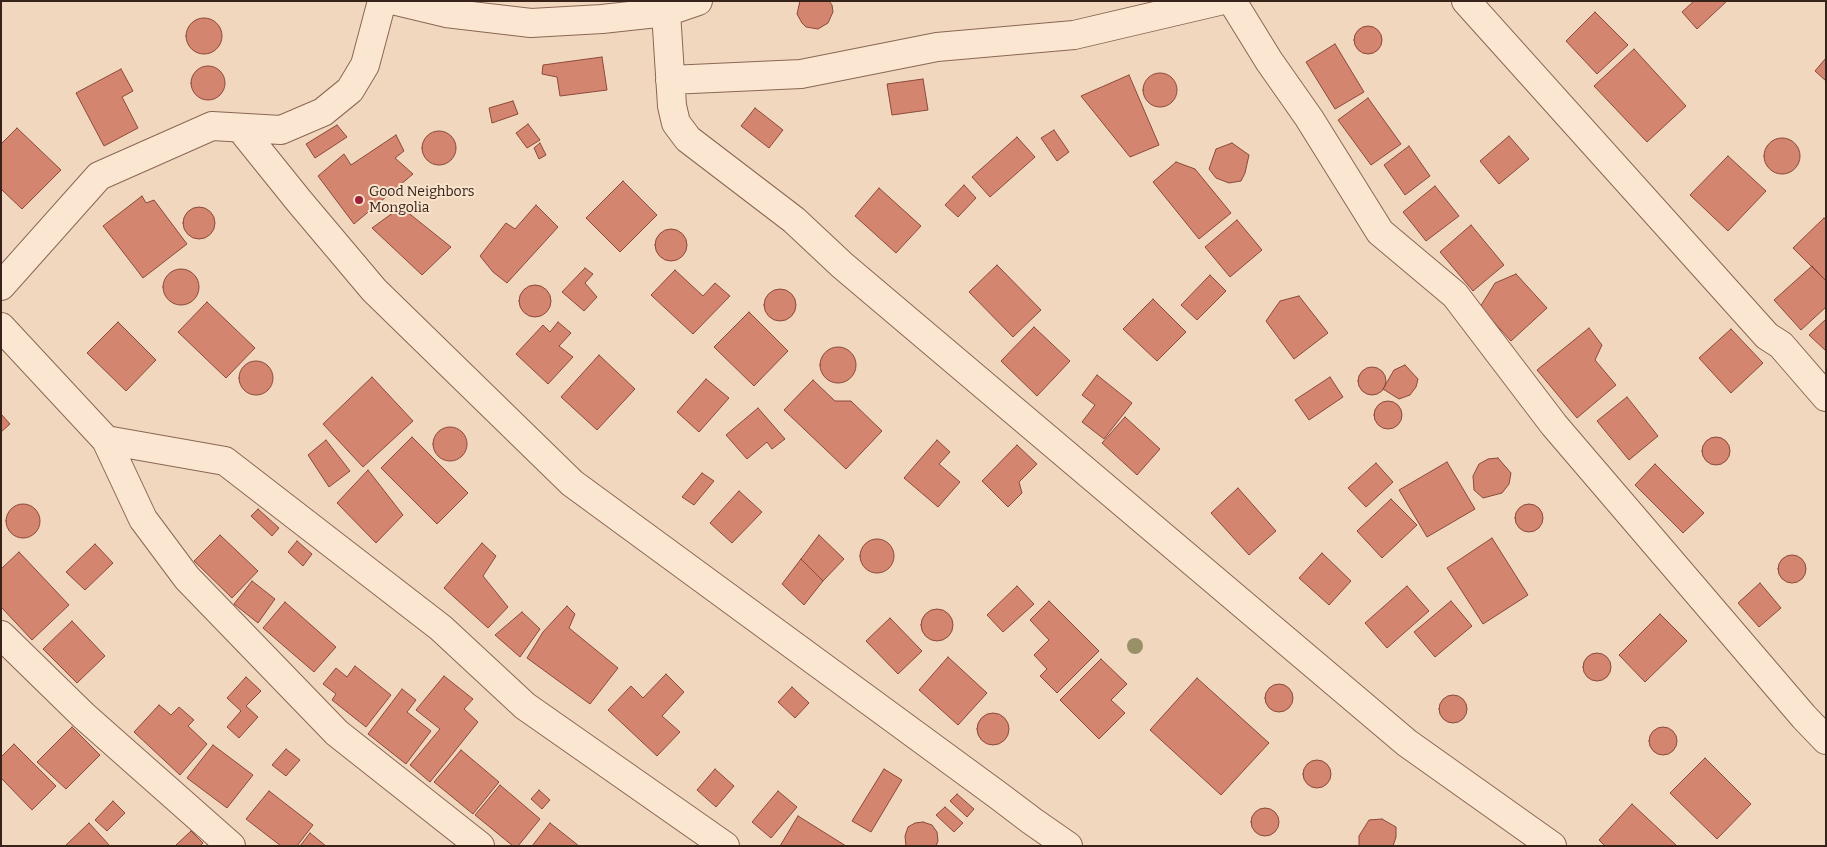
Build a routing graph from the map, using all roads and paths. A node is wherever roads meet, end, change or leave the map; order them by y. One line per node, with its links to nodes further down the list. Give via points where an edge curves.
1 (382, 1): 9 (street, via 365,65 350,90 323,112 281,130)
2 (396, 1): 7 (street, via 446,13 530,23)
3 (698, 1): 7 (street)
4 (1219, 1): 8 (street, via 1074,35 937,47 801,74)
5 (1232, 1): 15 (street, via 1380,232 1455,295 1554,426)
6 (1466, 1): 12 (street, via 1767,336 1782,345)
7 (666, 12): 8 (street)
8 (670, 80): 20 (street, via 676,123 688,139 794,220 842,265 1407,743)
9 (241, 129): 10 (street, via 212,126 99,176); 19 (street, via 374,290 572,483)
10 (1, 286)
11 (1, 327): 13 (street)
12 (1826, 397)
13 (106, 440): 17 (street, via 144,519 187,578 337,733); 18 (street, via 225,461 441,628 525,706)
14 (1, 635): 16 (street, via 84,716)
15 (1826, 740)
16 (231, 846)
17 (480, 846)
18 (725, 846)
19 (1068, 846)
20 (1552, 846)

